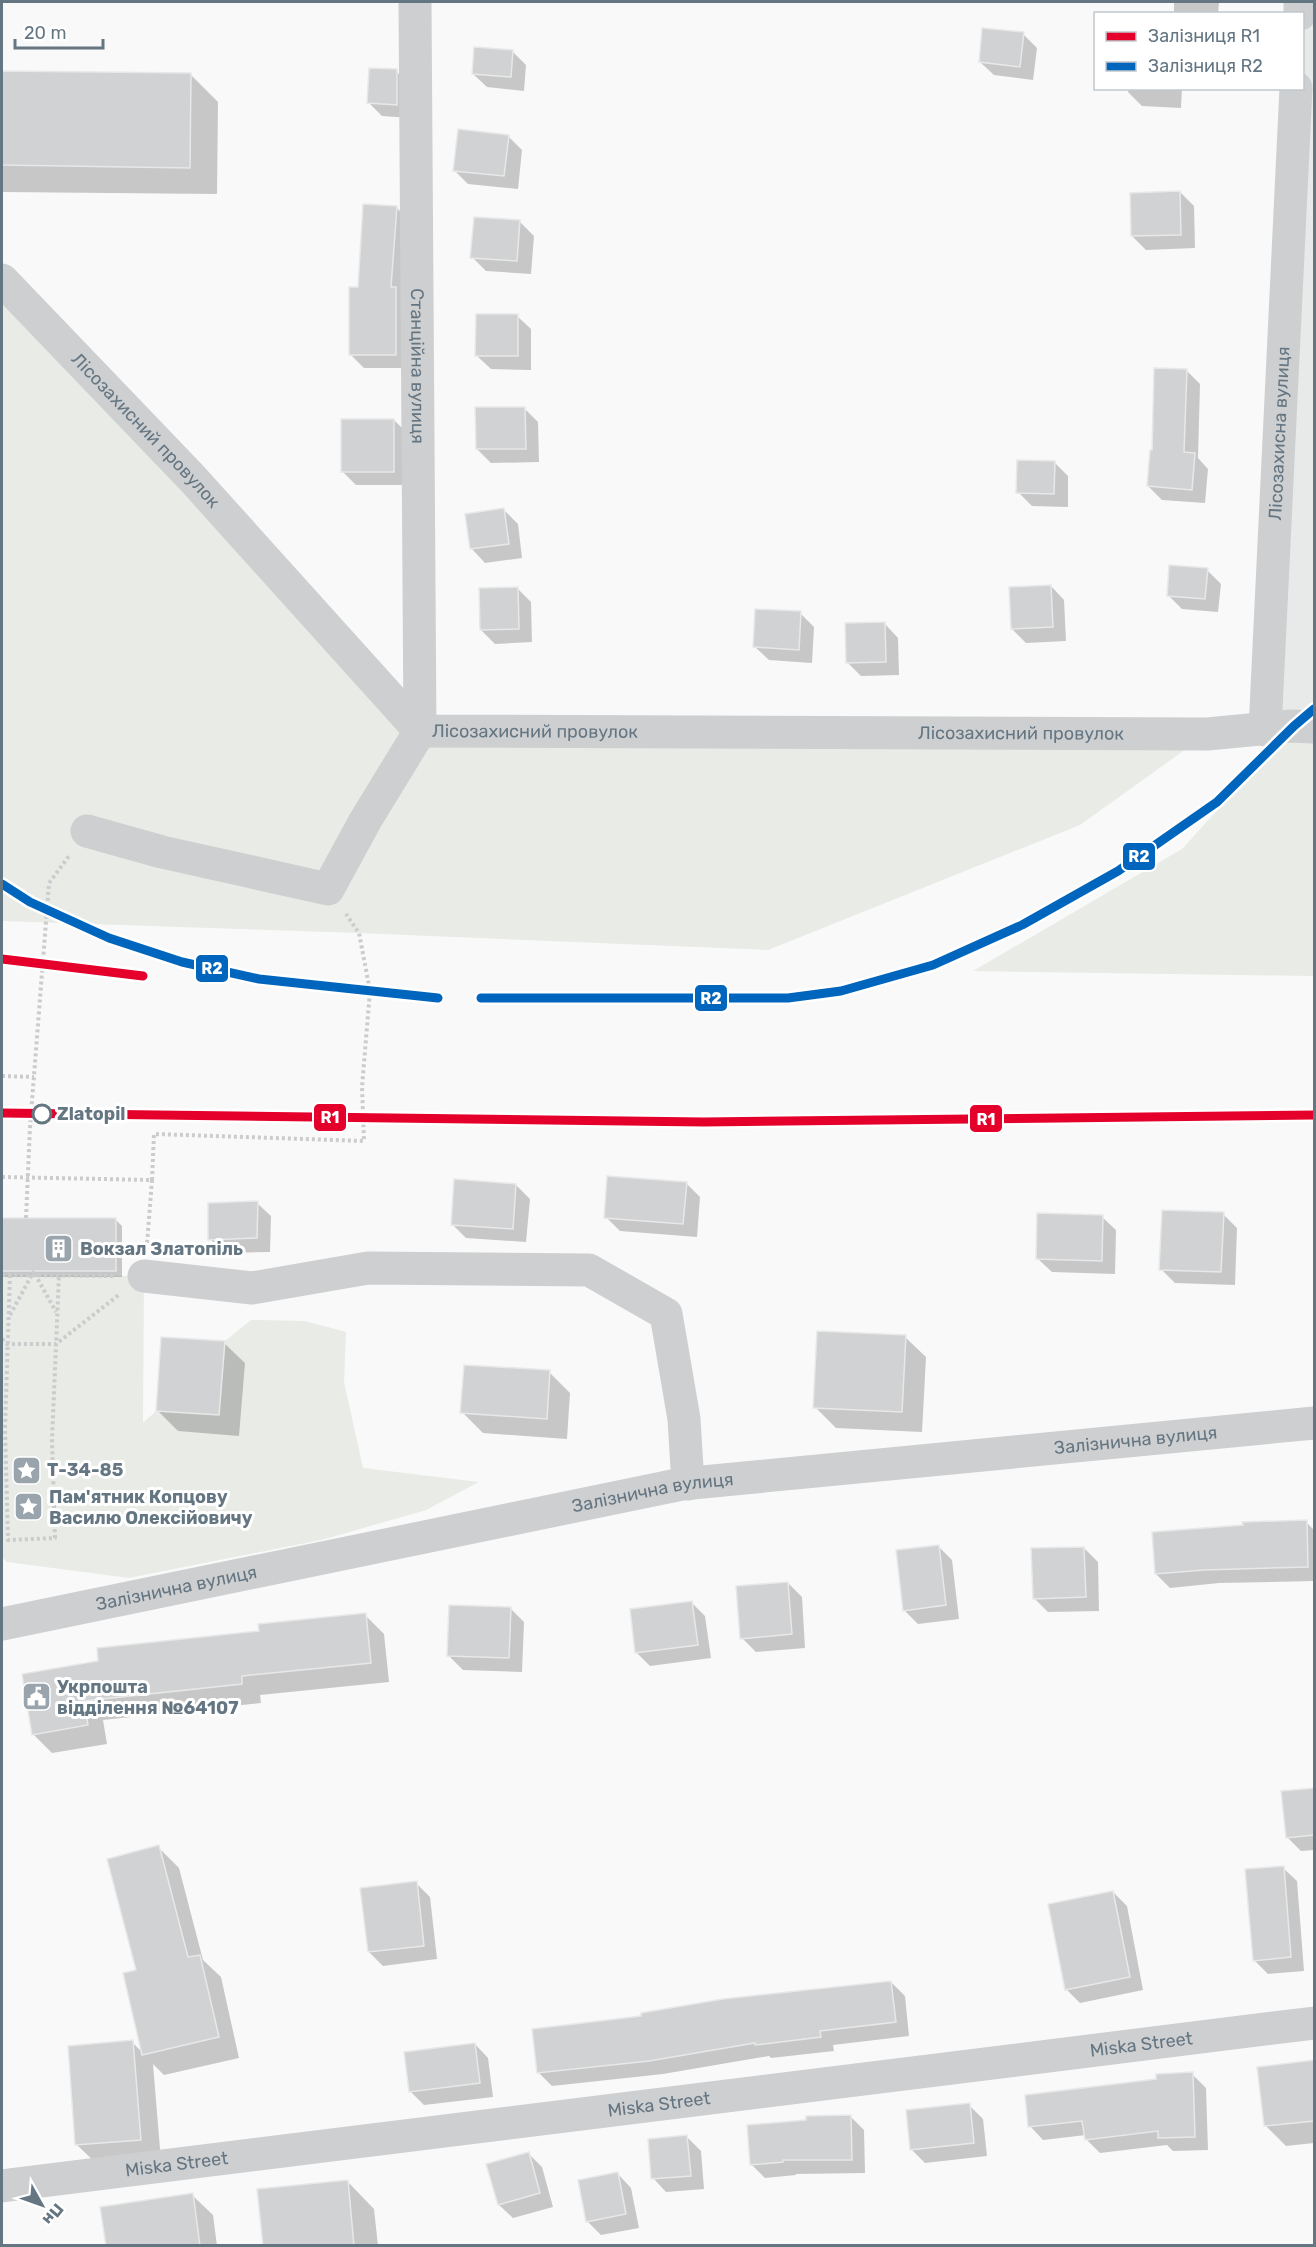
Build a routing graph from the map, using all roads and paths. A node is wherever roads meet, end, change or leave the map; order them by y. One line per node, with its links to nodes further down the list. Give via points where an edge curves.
1 (415, 2): 6 (street, Станційна вулиця)
2 (1296, 90): 5 (street, Лісозахисна вулиця)
3 (2, 280): 6 (street, Лісозахисний провулок, via 192,478)
4 (1314, 727): 5 (street)
5 (1265, 730): 6 (street, Лісозахисний провулок, via 1207,734)
6 (420, 731): 8 (street)
7 (87, 831): 8 (street); 10 (path, via 49,883)
8 (328, 889): 13 (path, via 359,933 370,991 362,1087 364,1141 154,1134)
9 (2, 1076): 10 (path)
10 (34, 1077): 12 (path)
11 (2, 1177): 12 (path)
12 (28, 1177): 13 (path); 14 (path)
13 (152, 1180): 19 (path)
14 (26, 1218)
15 (2, 1275): 16 (path)
16 (10, 1275): 17 (path); 21 (path)
17 (34, 1275): 18 (path); 20 (path); 21 (path)
18 (59, 1275): 19 (path); 20 (path)
19 (144, 1276): 24 (path); 26 (street, via 252,1288 368,1268 590,1270 666,1314 684,1419)
20 (57, 1314): 24 (path)
21 (8, 1319): 23 (path)
22 (2, 1339): 23 (path)
23 (7, 1344): 24 (path); 24 (path, via 8,1540 55,1538 52,1440)
24 (56, 1344)
25 (1314, 1423): 26 (street, Залізнична вулиця)
26 (688, 1484): 27 (street, Залізнична вулиця)
27 (2, 1624)
28 (1314, 2023): 29 (street, Miska Street)
29 (2, 2186)

